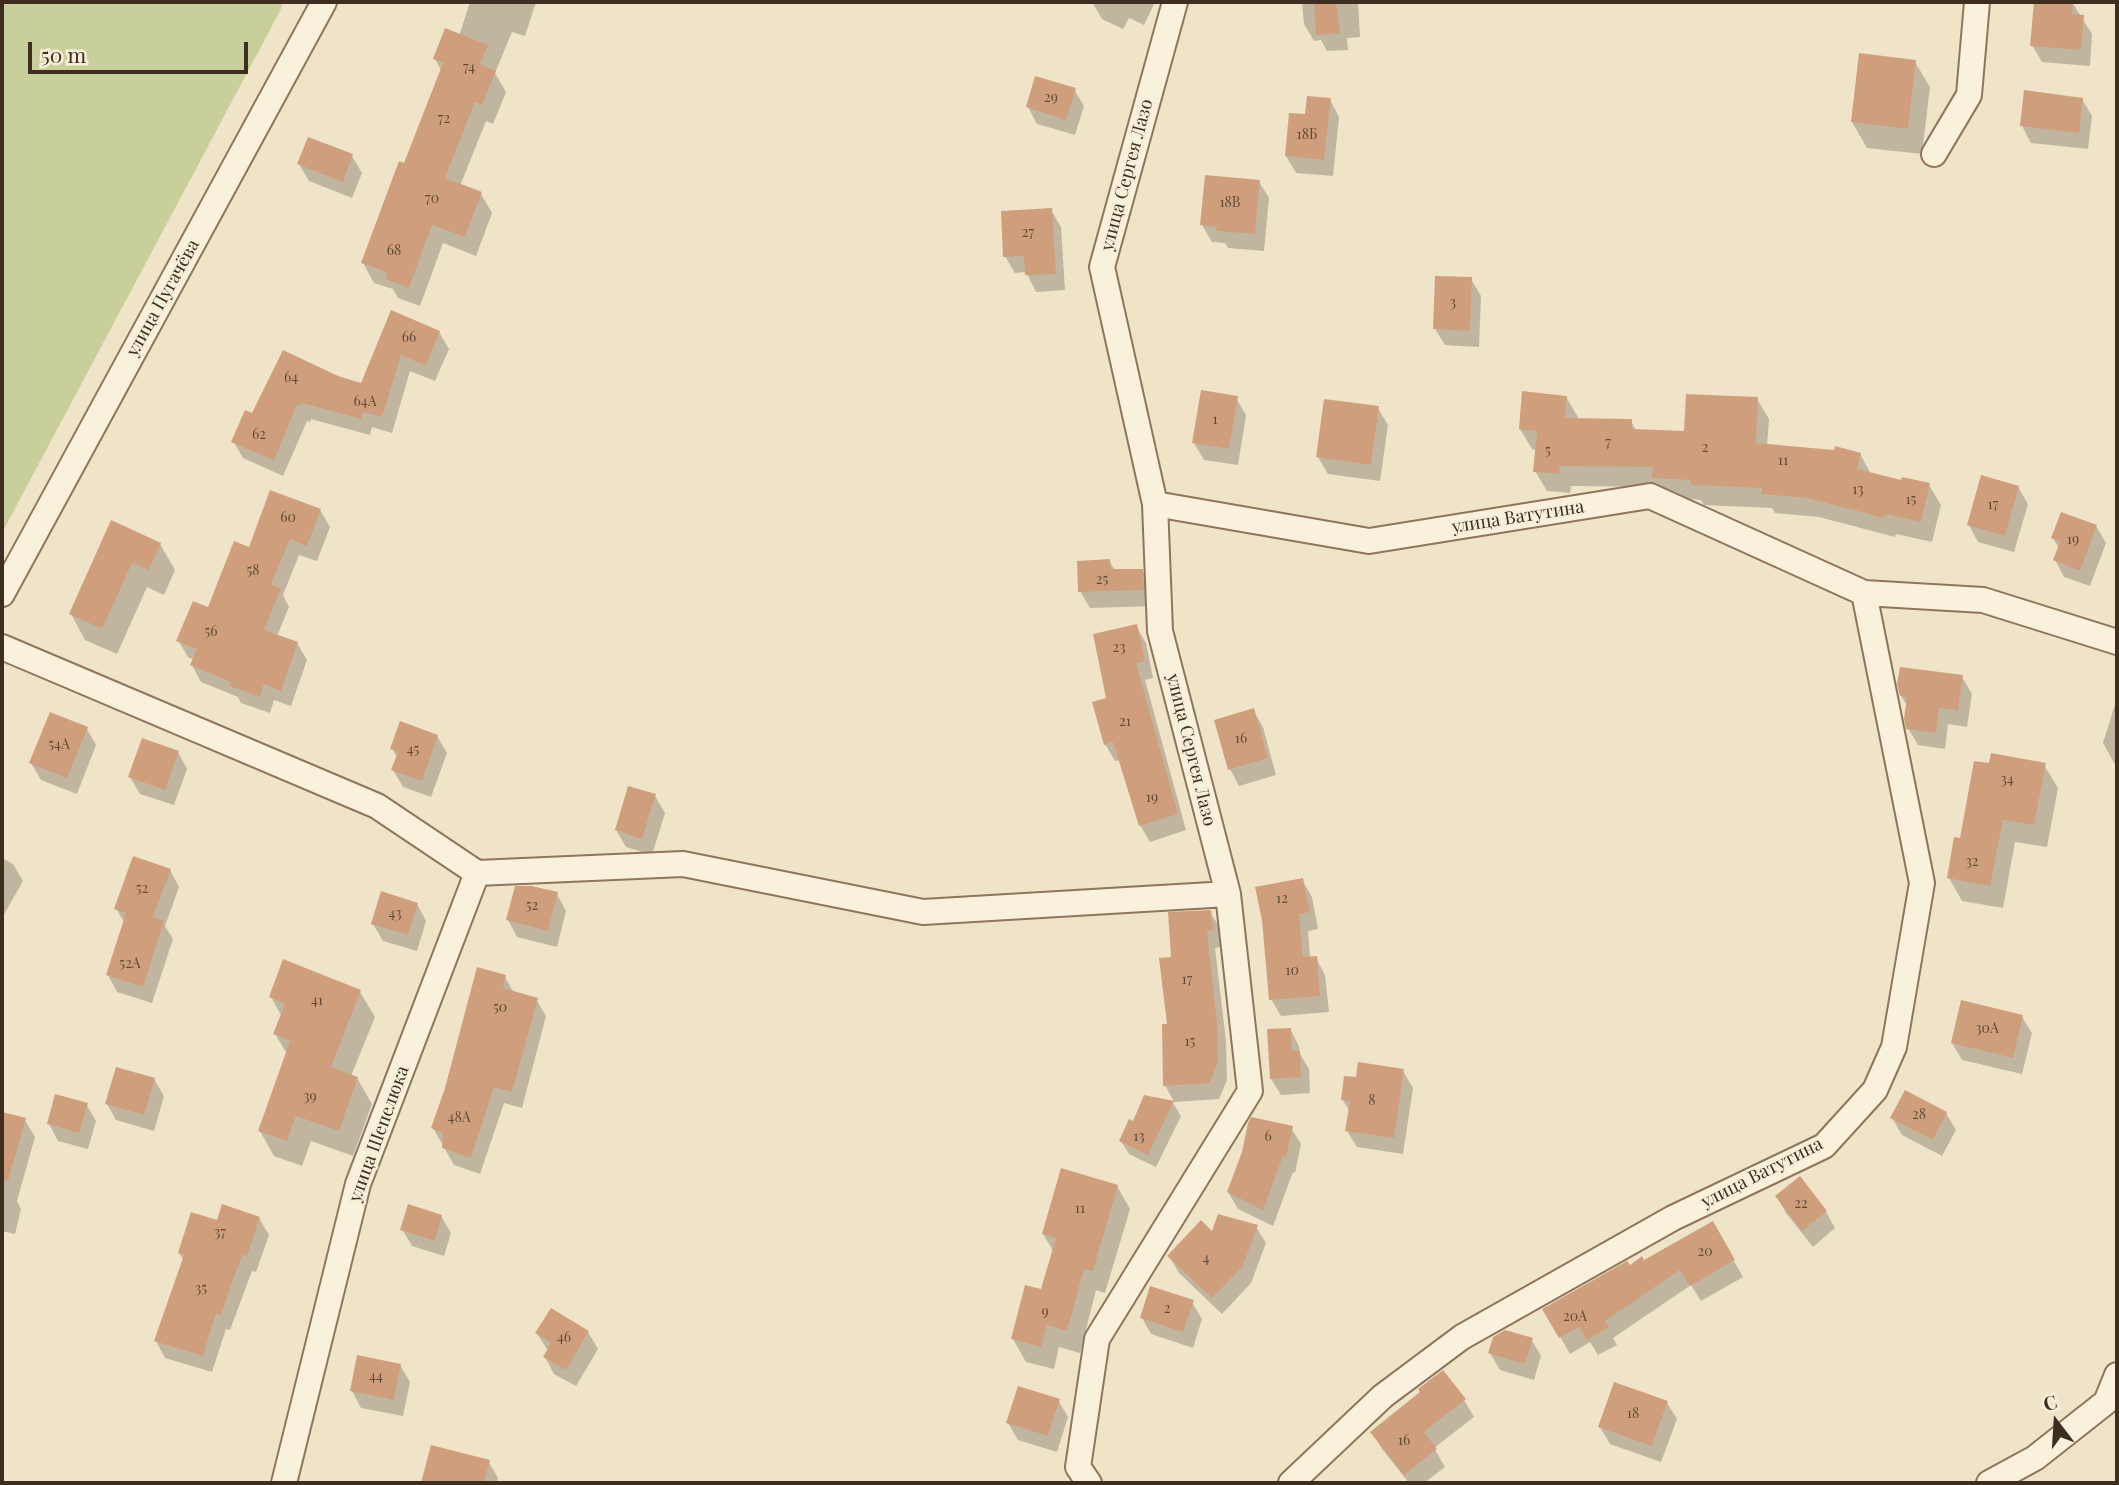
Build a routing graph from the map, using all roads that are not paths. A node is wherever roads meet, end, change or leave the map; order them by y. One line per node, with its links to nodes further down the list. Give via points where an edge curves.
1 (324, 2): 7 (street, улица Пугачёва)
2 (1175, 2): 5 (street, улица Сергея Лазо, via 1102,267)
3 (1977, 2): 4 (street, via 1969,95)
4 (1934, 154)
5 (1154, 504): 6 (street, улица Ватутина, via 1369,541 1650,496); 11 (street, улица Сергея Лазо, via 1160,631)
6 (1864, 593): 8 (street, улица Ватутина, via 1983,600); 15 (street, улица Ватутина, via 1922,883 1894,1047 1875,1090 1824,1146 1673,1218 1462,1337 1383,1396)
7 (2, 594)
8 (2117, 642)
9 (2, 647): 10 (street, via 377,806)
10 (477, 873): 11 (street, via 683,864 923,912); 14 (street, улица Шепелюка, via 358,1184)
11 (1228, 894): 13 (street, улица Сергея Лазо, via 1250,1091 1097,1339)
12 (2117, 1375): 16 (street, via 2106,1402 2035,1458)
13 (1079, 1478)
14 (284, 1483)
15 (1291, 1483)
16 (1989, 1483)

